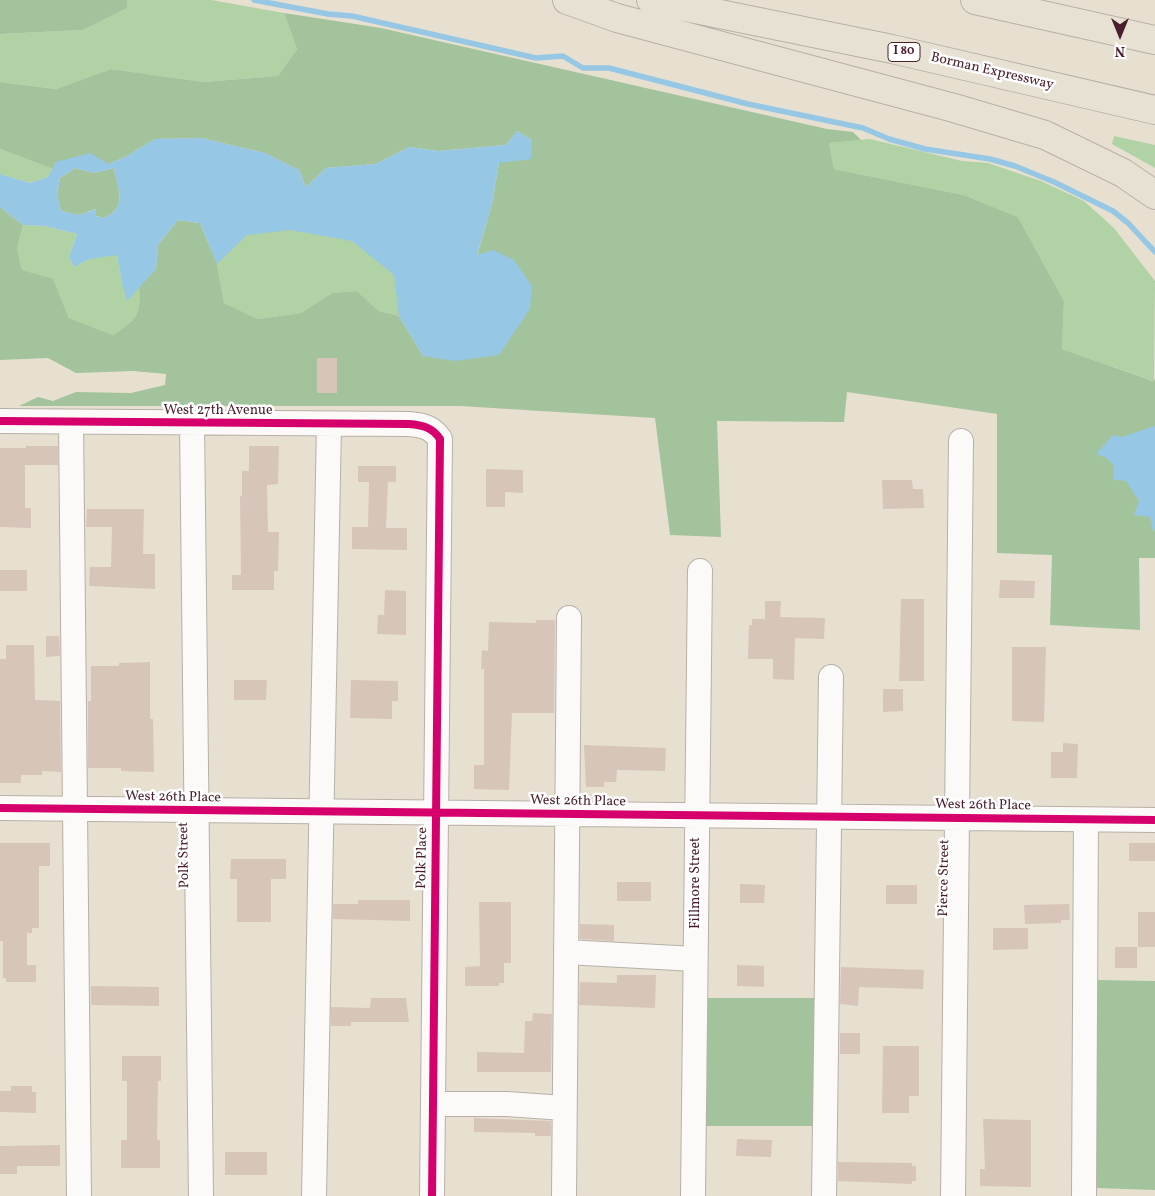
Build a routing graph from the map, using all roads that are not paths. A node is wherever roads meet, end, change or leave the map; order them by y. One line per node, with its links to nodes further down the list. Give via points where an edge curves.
1 (567, 0): 6 (highway, via 616,18 1045,135 1123,173)
2 (651, 0): 5 (highway, Borman Expressway / I 80, via 892,49)
3 (975, 0): 4 (highway)
4 (1155, 40)
5 (1155, 110)
6 (1155, 194)
7 (0, 421): 8 (street, West 27th Avenue)
8 (71, 422): 9 (street, West 27th Avenue); 17 (street)
9 (192, 423): 10 (street, West 27th Avenue); 18 (street, Polk Street)
10 (328, 424): 11 (street, West 27th Avenue, via 409,424); 19 (street)
11 (435, 431): 20 (street, Polk Place, via 441,447)
12 (961, 441): 24 (street, Pierce Street)
13 (700, 571): 22 (street, Fillmore Street)
14 (569, 618): 21 (street)
15 (831, 677): 23 (street)
16 (0, 808): 17 (street, West 26th Place)
17 (75, 809): 18 (street, West 26th Place); 31 (street)
18 (197, 810): 19 (street, West 26th Place); 32 (street, Polk Street)
19 (321, 812): 20 (street, West 26th Place); 33 (street)
20 (436, 813): 21 (street, West 26th Place); 29 (street, Polk Place)
21 (567, 814): 22 (street, West 26th Place); 27 (street)
22 (696, 816): 23 (street, West 26th Place); 28 (street, Fillmore Street)
23 (829, 817): 24 (street, West 26th Place); 37 (street)
24 (958, 818): 25 (street, West 26th Place); 38 (street, Pierce Street)
25 (1086, 820): 26 (street, West 26th Place); 39 (street)
26 (1155, 820)
27 (566, 952): 28 (street); 30 (street)
28 (695, 959): 36 (street, Fillmore Street)
29 (433, 1104): 30 (street); 34 (street, Polk Place)
30 (564, 1108): 35 (street)
31 (79, 1196)
32 (201, 1196)
33 (314, 1196)
34 (432, 1196)
35 (564, 1196)
36 (693, 1196)
37 (824, 1196)
38 (954, 1196)
39 (1084, 1196)

